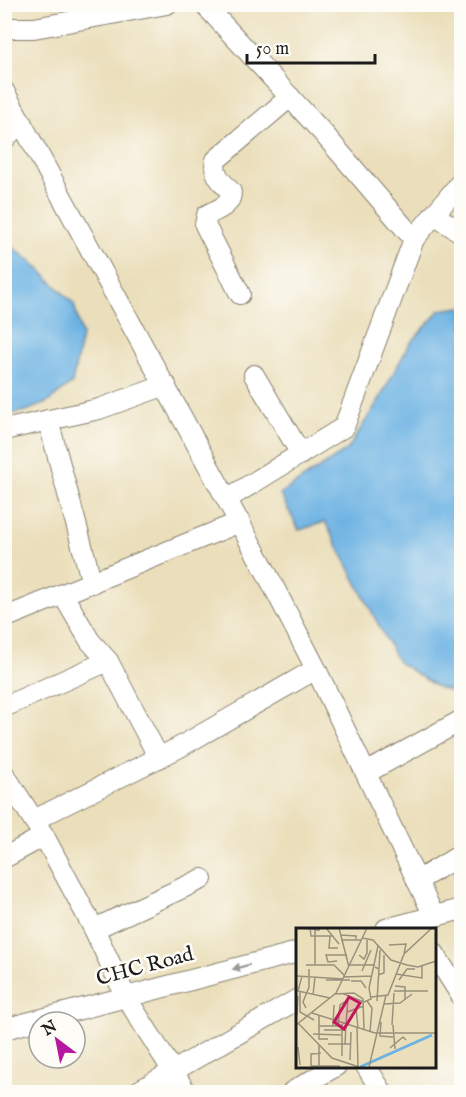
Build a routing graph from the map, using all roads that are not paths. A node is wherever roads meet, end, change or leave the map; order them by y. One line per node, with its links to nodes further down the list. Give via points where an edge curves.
1 (167, 4): 3 (street)
2 (204, 4): 6 (street)
3 (96, 10): 4 (street, via 34,28)
4 (4, 28)
5 (4, 92): 7 (street)
6 (290, 97): 12 (street); 13 (street, via 216,160 214,167 231,192 231,199 207,215 205,225)
7 (21, 122): 8 (street); 15 (street)
8 (4, 140)
9 (462, 181): 10 (street)
10 (434, 215): 11 (street); 12 (street)
11 (462, 233)
12 (414, 239): 18 (street, via 344,427)
13 (240, 294)
14 (254, 375): 18 (street)
15 (166, 386): 16 (street, via 99,409); 19 (street)
16 (48, 420): 17 (street); 21 (street)
17 (4, 430)
18 (300, 454): 19 (street)
19 (227, 499): 20 (street)
20 (240, 522): 21 (street); 25 (street)
21 (92, 583): 22 (street)
22 (63, 595): 23 (street); 24 (street, via 90,641)
23 (4, 618)
24 (108, 662): 26 (street); 28 (street)
25 (316, 669): 28 (street); 29 (street)
26 (4, 707)
27 (462, 720): 29 (street)
28 (159, 758): 31 (street)
29 (366, 773): 35 (street)
30 (4, 774): 31 (street)
31 (39, 828): 33 (street); 38 (street)
32 (462, 854): 35 (street)
33 (4, 858)
34 (202, 879): 38 (street)
35 (417, 881): 37 (street)
36 (462, 909): 37 (street)
37 (423, 922): 39 (street)
38 (94, 928): 42 (street)
39 (391, 928)
40 (296, 954): 42 (street, CHC Road, one-way to 42)
41 (436, 955): 43 (street)
42 (126, 997): 45 (street, CHC Road); 48 (street)
43 (462, 998)
44 (296, 1000): 48 (street)
45 (4, 1029)
46 (333, 1067): 51 (street)
47 (367, 1067): 52 (street)
48 (173, 1071): 49 (street); 50 (street)
49 (137, 1092)
50 (186, 1092)
51 (292, 1092)
52 (382, 1092)

